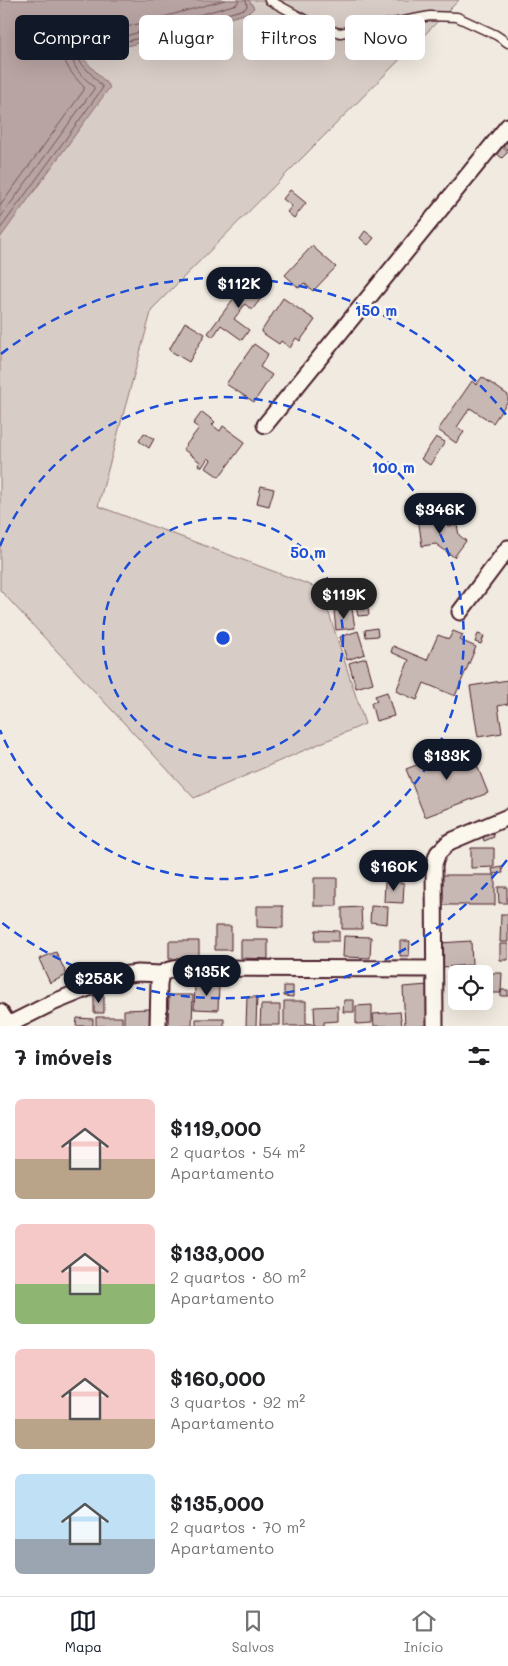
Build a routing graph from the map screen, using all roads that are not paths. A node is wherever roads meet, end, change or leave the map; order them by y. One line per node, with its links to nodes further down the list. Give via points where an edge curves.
1 (269, 0): 2 (lane, via 319,27 340,33 430,16 457,17 496,34)
2 (508, 43)
3 (508, 126): 4 (street)
4 (265, 425)
5 (508, 548): 6 (street)
6 (460, 612)
7 (508, 817): 8 (street, via 449,842 438,853 434,864)
8 (434, 969): 9 (street, via 178,968); 13 (street)
9 (161, 974): 11 (street, via 120,975); 12 (street)
10 (0, 1012): 11 (street)
11 (9, 1025)
12 (158, 1026)
13 (435, 1026)

